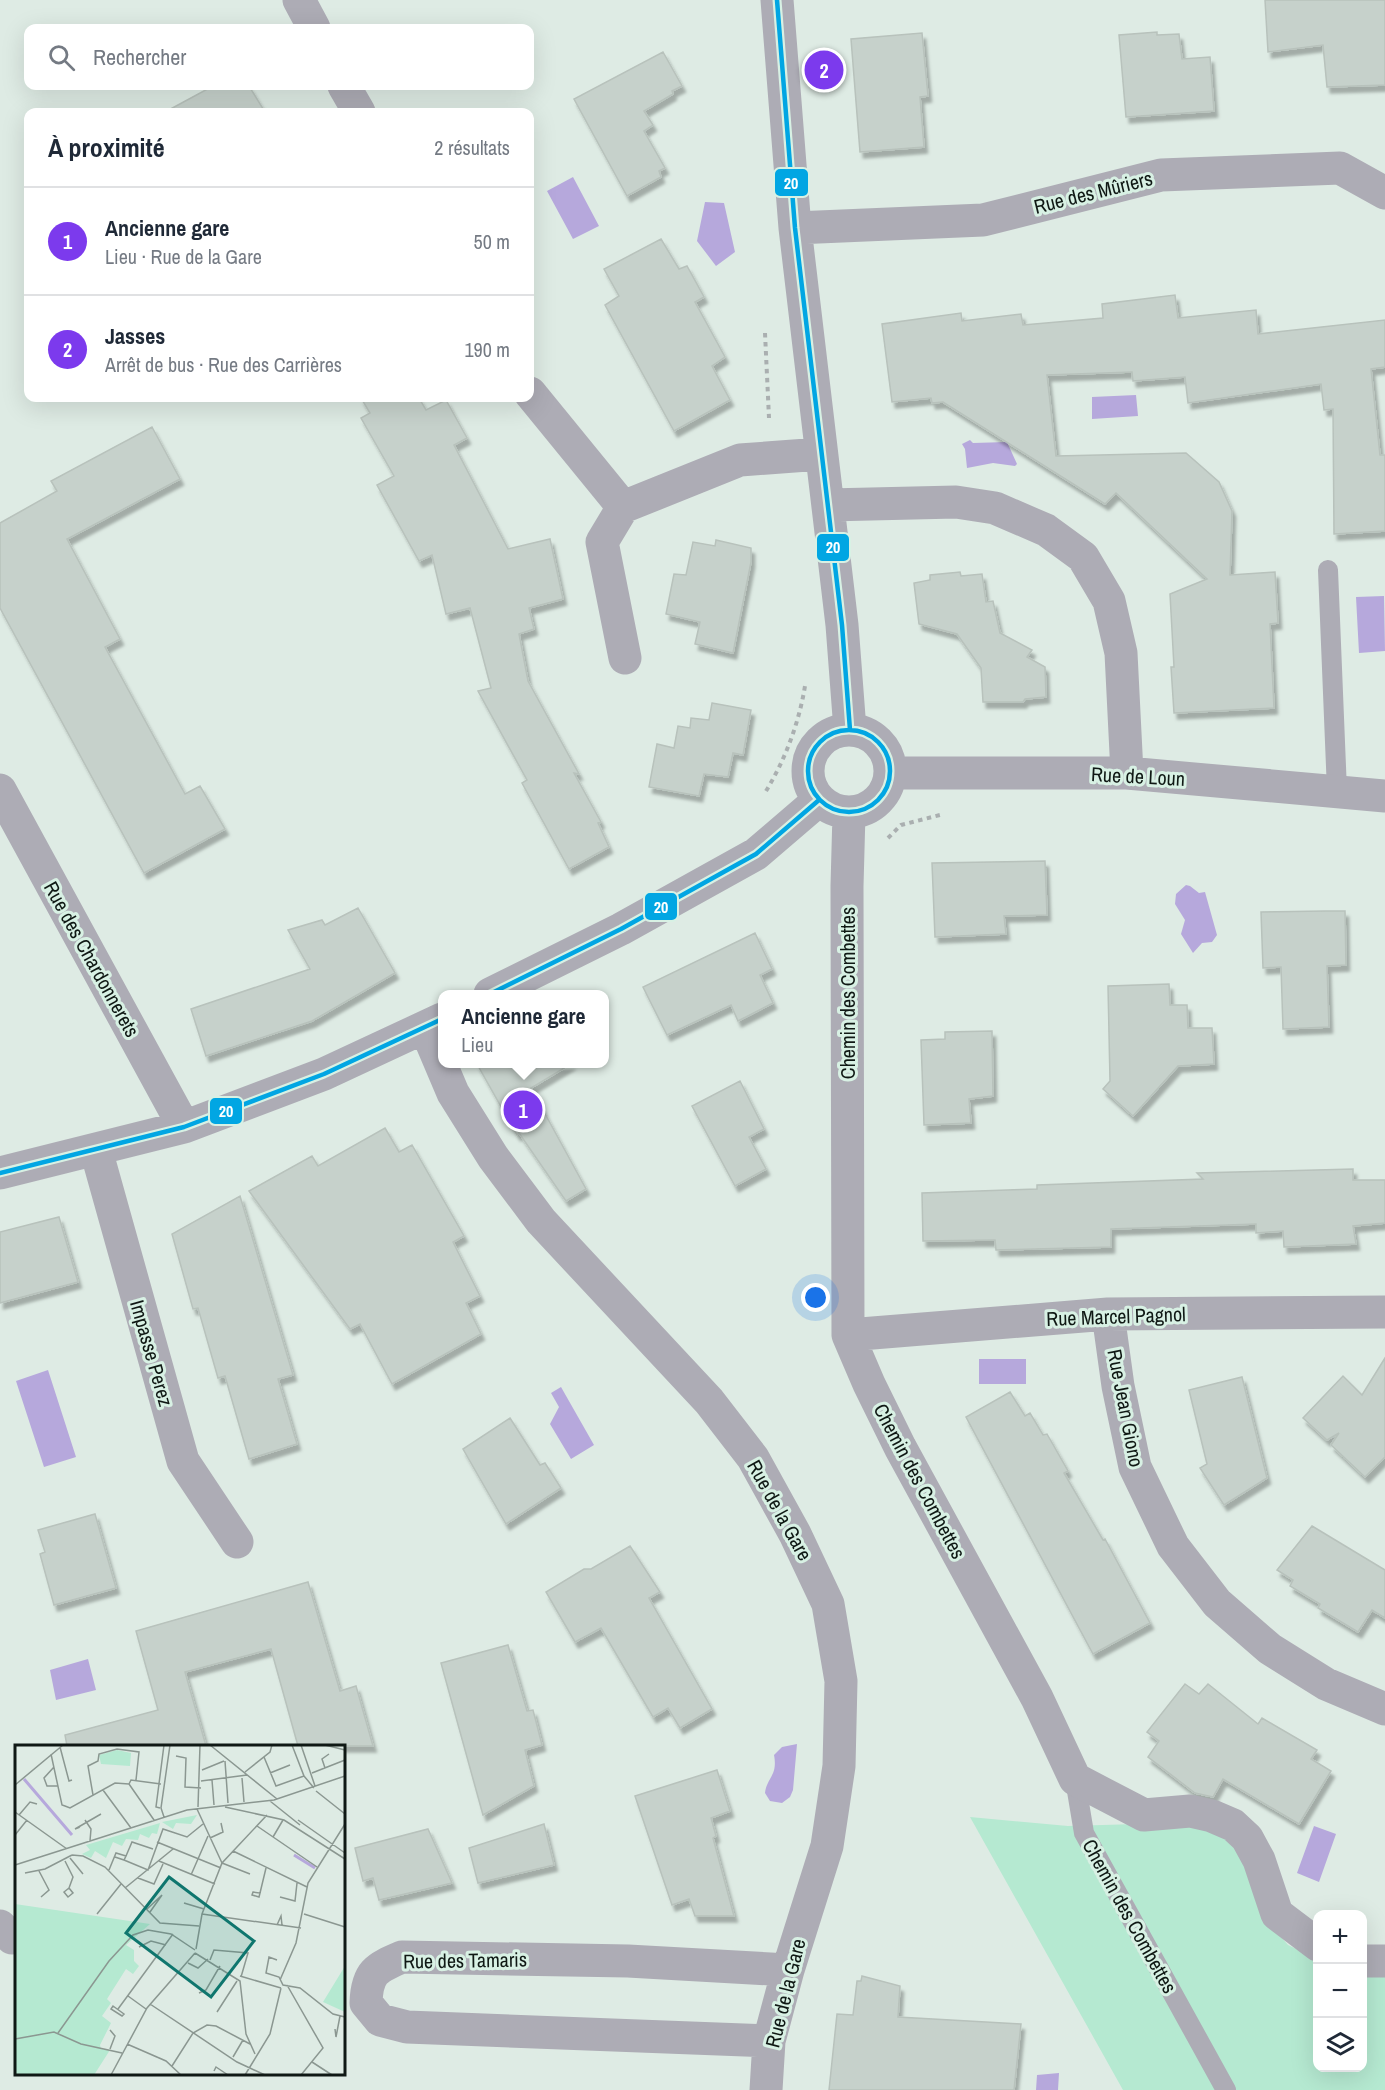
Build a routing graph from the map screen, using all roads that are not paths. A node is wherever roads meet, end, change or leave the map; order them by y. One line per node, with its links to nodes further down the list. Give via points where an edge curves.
1 (299, 0): 3 (street)
2 (777, 0): 7 (street)
3 (312, 24)
4 (346, 90): 5 (street)
5 (357, 108)
6 (1385, 193): 7 (street, Rue des Mûriers, via 1340,168 1161,175 983,220)
7 (795, 228): 9 (street)
8 (534, 398): 11 (street)
9 (821, 454): 10 (street); 11 (street, via 740,460)
10 (828, 505): 14 (street); 16 (street, via 956,502 995,508 1046,530 1083,557 1109,601 1121,653)
11 (623, 507): 13 (street, via 602,542)
12 (1328, 570): 18 (lane)
13 (625, 658)
14 (850, 730): 15 (street, via 879,743 888,757); 20 (street, via 834,733 820,742 811,755 811,787)
15 (890, 773): 16 (street, Rue de Loun); 20 (street, via 887,788 878,801 864,809)
16 (1128, 773): 18 (street, Rue de Loun)
17 (0, 790): 25 (street, Rue des Chardonnerets)
18 (1337, 791): 19 (street, Rue de Loun)
19 (1385, 796)
20 (834, 807): 21 (street, via 621,929); 30 (street, Chemin des Combettes, via 847,886)
21 (498, 990)
22 (434, 1023): 23 (street, Rue de la Gare); 25 (street, via 324,1074)
23 (438, 1038)
24 (446, 1068): 37 (street, Rue de la Gare, via 453,1093 493,1157 541,1221 709,1401 753,1458 828,1604 841,1681 839,1766 827,1846)
25 (184, 1127): 26 (street)
26 (96, 1150): 27 (street); 31 (street, Impasse Perez, via 183,1461)
27 (0, 1173)
28 (1385, 1312): 29 (street, Rue Marcel Pagnol)
29 (1108, 1314): 30 (street, Rue Marcel Pagnol); 32 (street, Rue Jean Giono, via 1135,1467 1173,1546 1217,1603 1270,1649 1326,1684)
30 (848, 1335): 33 (street, Chemin des Combettes, via 900,1447 1037,1698)
31 (237, 1542)
32 (1385, 1709)
33 (1075, 1779): 34 (street, via 1144,1815 1190,1811 1233,1825 1247,1838 1259,1860 1277,1914); 40 (lane, Chemin des Combettes, via 1084,1833)
34 (1313, 1942)
35 (1367, 1960): 36 (street)
36 (1385, 1962)
37 (788, 1970): 38 (street, Rue de la Gare); 38 (street, Rue des Tamaris, via 628,1961 402,1957 378,1968 367,1986 366,2002 380,2020 407,2027)
38 (769, 2041): 39 (street, Rue de la Gare)
39 (766, 2090)
40 (1226, 2090)

